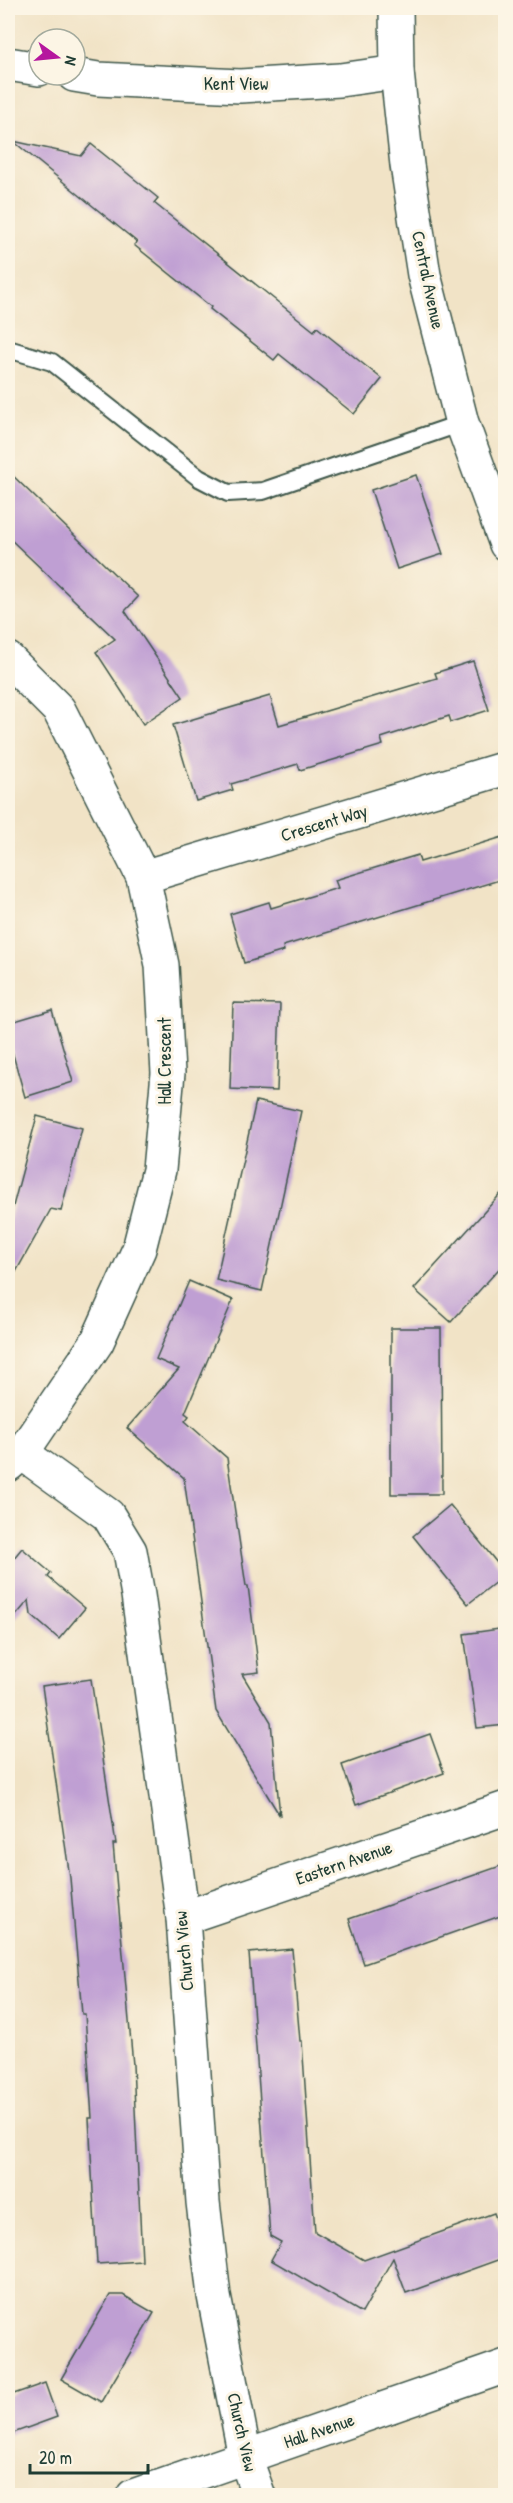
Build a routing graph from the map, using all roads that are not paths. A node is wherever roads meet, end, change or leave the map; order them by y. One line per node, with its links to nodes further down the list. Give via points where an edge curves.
1 (396, 8): 4 (street, Central Avenue)
2 (8, 64): 3 (street)
3 (27, 67)
4 (397, 72): 5 (street, Kent View, via 240,86); 7 (street, Central Avenue, via 424,275)
5 (87, 77)
6 (8, 349): 7 (lane, via 52,362 199,478 228,493 263,491)
7 (462, 423): 8 (street, Central Avenue)
8 (506, 544)
9 (8, 659): 11 (street, Hall Crescent, via 59,710)
10 (506, 768): 11 (street, Crescent Way)
11 (142, 877): 12 (street, Hall Crescent, via 162,965 168,1062 159,1170 139,1249 98,1342)
12 (15, 1459): 14 (street, Church View, via 108,1515 130,1551)
13 (506, 1808): 14 (street, Eastern Avenue)
14 (183, 1918): 16 (street, Church View, via 214,2296)
15 (506, 2366): 16 (street, Hall Avenue)
16 (245, 2457): 17 (street, Hall Avenue); 18 (street, Church View)
17 (133, 2496)
18 (259, 2496)

